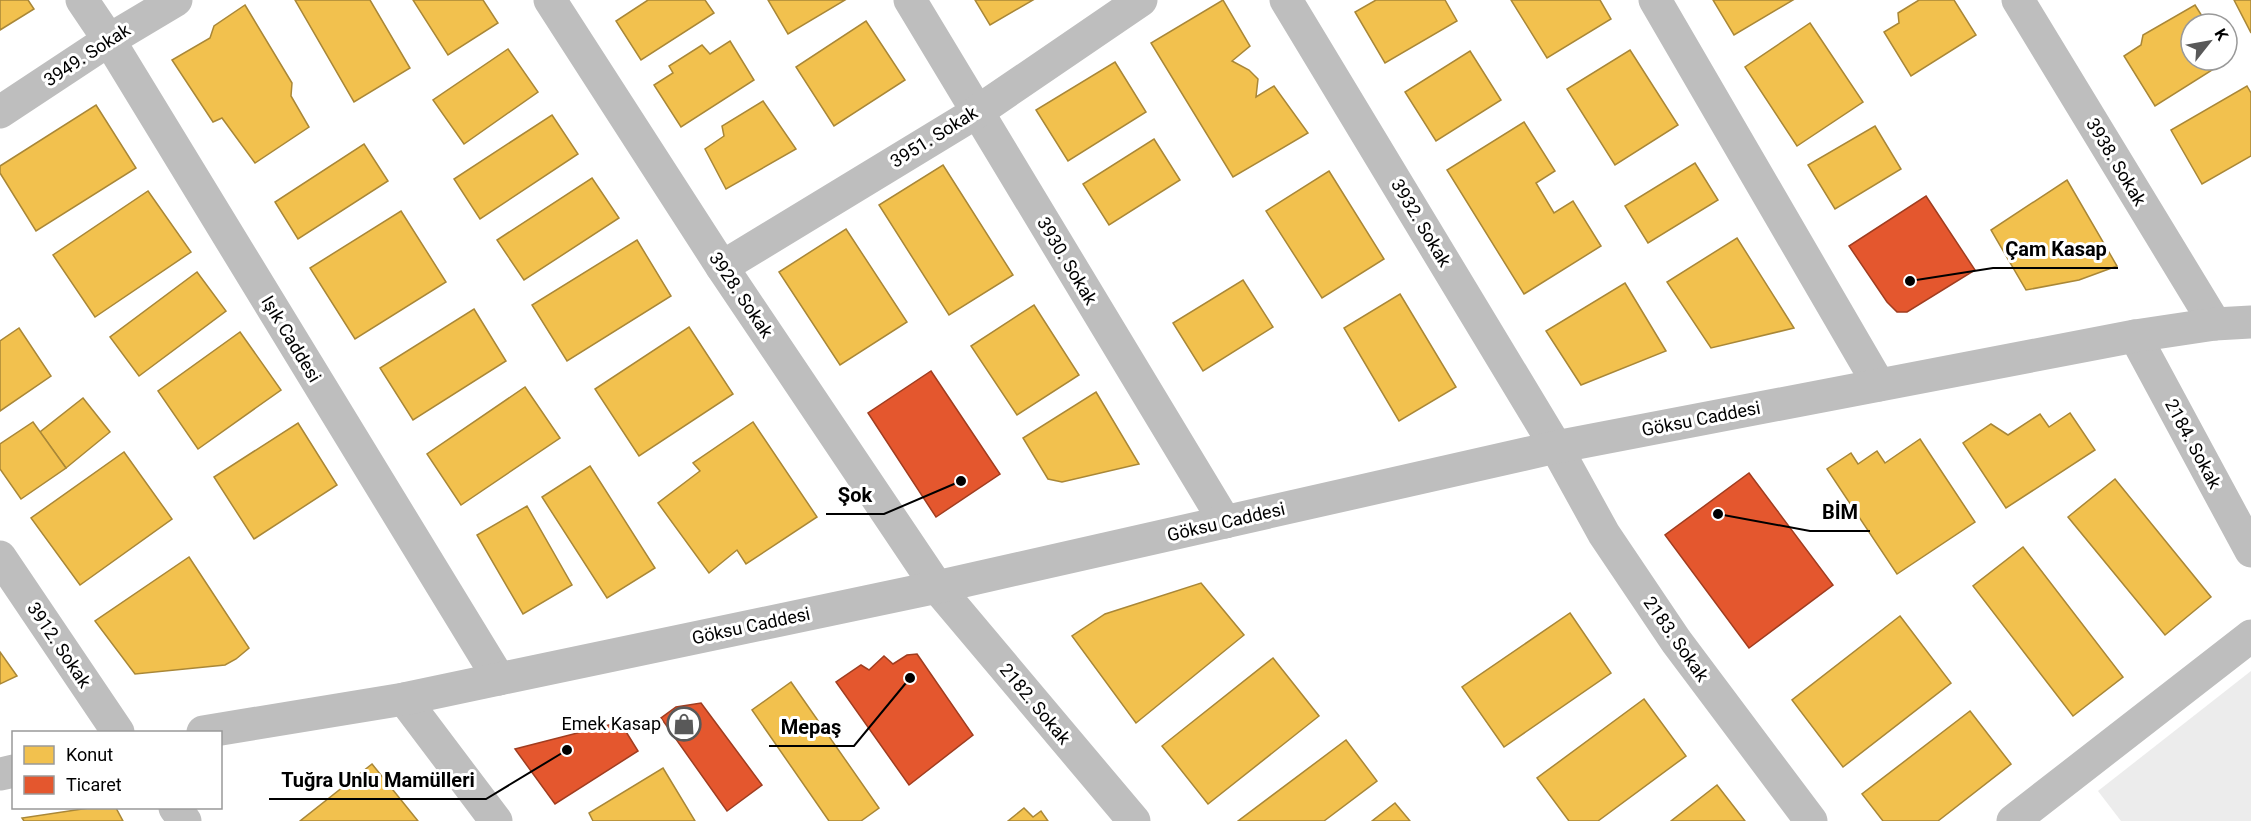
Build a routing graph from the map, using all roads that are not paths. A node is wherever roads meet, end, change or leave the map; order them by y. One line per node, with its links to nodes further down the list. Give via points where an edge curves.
1 (82, 0): 9 (street, Işık Caddesi)
2 (176, 0): 9 (street, 3949. Sokak)
3 (550, 0): 12 (street, 3928. Sokak)
4 (910, 0): 11 (street, 3930. Sokak)
5 (1141, 0): 11 (street, 3951. Sokak)
6 (1286, 0): 17 (street, 3932. Sokak)
7 (1654, 0): 16 (street)
8 (2018, 0): 14 (street, 3938. Sokak)
9 (109, 40): 10 (street, 3949. Sokak); 23 (street, Işık Caddesi)
10 (0, 112)
11 (977, 112): 12 (street, 3951. Sokak); 18 (street, 3930. Sokak)
12 (722, 267): 21 (street, 3928. Sokak)
13 (2251, 322): 14 (street, Göksu Caddesi)
14 (2215, 324): 15 (street, Göksu Caddesi)
15 (2135, 336): 16 (street, Göksu Caddesi); 19 (street, 2184. Sokak)
16 (1879, 385): 17 (street, Göksu Caddesi)
17 (1556, 447): 18 (street, Göksu Caddesi); 29 (street, 2183. Sokak, via 1604,534 1676,641)
18 (1225, 522): 21 (street, Göksu Caddesi)
19 (2251, 551)
20 (0, 557): 25 (street, 3912. Sokak)
21 (937, 587): 23 (street, Göksu Caddesi); 28 (street, 2182. Sokak)
22 (2251, 636): 30 (street)
23 (499, 680): 24 (street, Göksu Caddesi)
24 (404, 699): 26 (street, Göksu Caddesi); 27 (street)
25 (117, 731)
26 (209, 731)
27 (496, 821)
28 (1134, 821)
29 (1811, 821)
30 (2013, 821)

